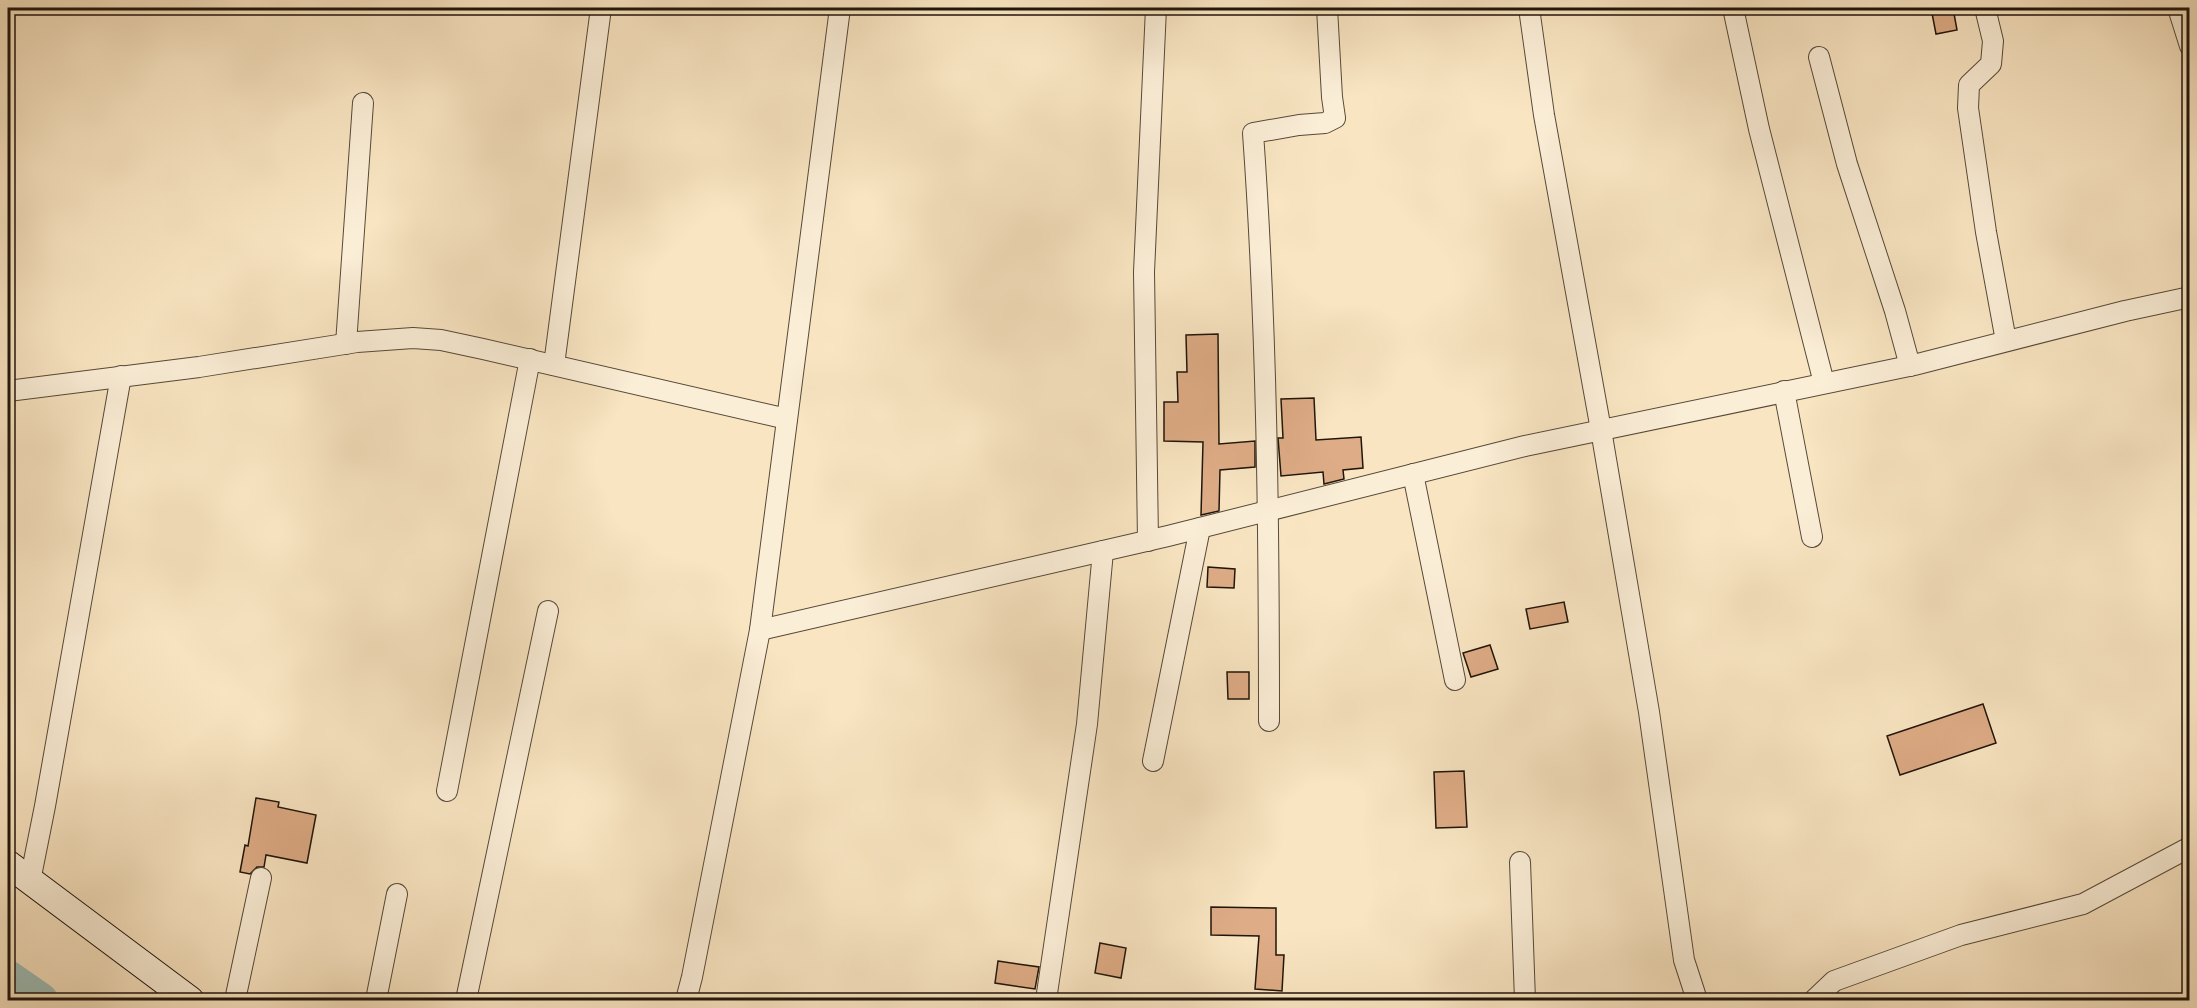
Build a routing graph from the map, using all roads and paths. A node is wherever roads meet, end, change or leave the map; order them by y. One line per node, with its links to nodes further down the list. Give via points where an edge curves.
1 (602, 8): 16 (street)
2 (840, 8): 22 (street)
3 (1156, 8): 28 (street, via 1144,272)
4 (1327, 8): 25 (street, via 1335,118 1325,123 1253,133)
5 (1529, 8): 23 (street, via 1544,115)
6 (1733, 8): 19 (street)
7 (1984, 8): 13 (street, via 1993,41 1991,64 1969,85 1968,108)
8 (2178, 8): 9 (street)
9 (2190, 46)
10 (1819, 57): 17 (street, via 1847,164)
11 (363, 103): 14 (street)
12 (2190, 297): 13 (street)
13 (2006, 341): 17 (street)
14 (346, 344): 15 (street, via 412,338 441,340); 18 (street)
15 (530, 359): 16 (street); 35 (street)
16 (554, 364): 22 (street)
17 (1910, 366): 19 (street)
18 (120, 376): 20 (street); 40 (street)
19 (1824, 383): 21 (street)
20 (8, 391)
21 (1784, 391): 23 (street); 27 (street)
22 (787, 419): 31 (street)
23 (1601, 430): 24 (street); 49 (street, via 1649,712 1684,960)
24 (1413, 474): 25 (street); 32 (street)
25 (1269, 510): 26 (street); 33 (street)
26 (1200, 528): 28 (street); 34 (street)
27 (1812, 537)
28 (1149, 541): 29 (street)
29 (1103, 552): 31 (street); 47 (street, via 1086,724)
30 (548, 610): 45 (street)
31 (760, 630): 46 (street)
32 (1455, 680)
33 (1269, 721)
34 (1153, 760)
35 (447, 791)
36 (2190, 847): 50 (street, via 2083,904 1960,935 1834,981)
37 (1520, 862): 48 (street)
38 (8, 864): 40 (street)
39 (261, 878): 43 (street)
40 (30, 881): 42 (street)
41 (398, 894): 44 (street)
42 (190, 1000)
43 (236, 1000)
44 (376, 1000)
45 (466, 1000)
46 (686, 1000)
47 (1046, 1000)
48 (1525, 1000)
49 (1697, 1000)
50 (1814, 1000)

